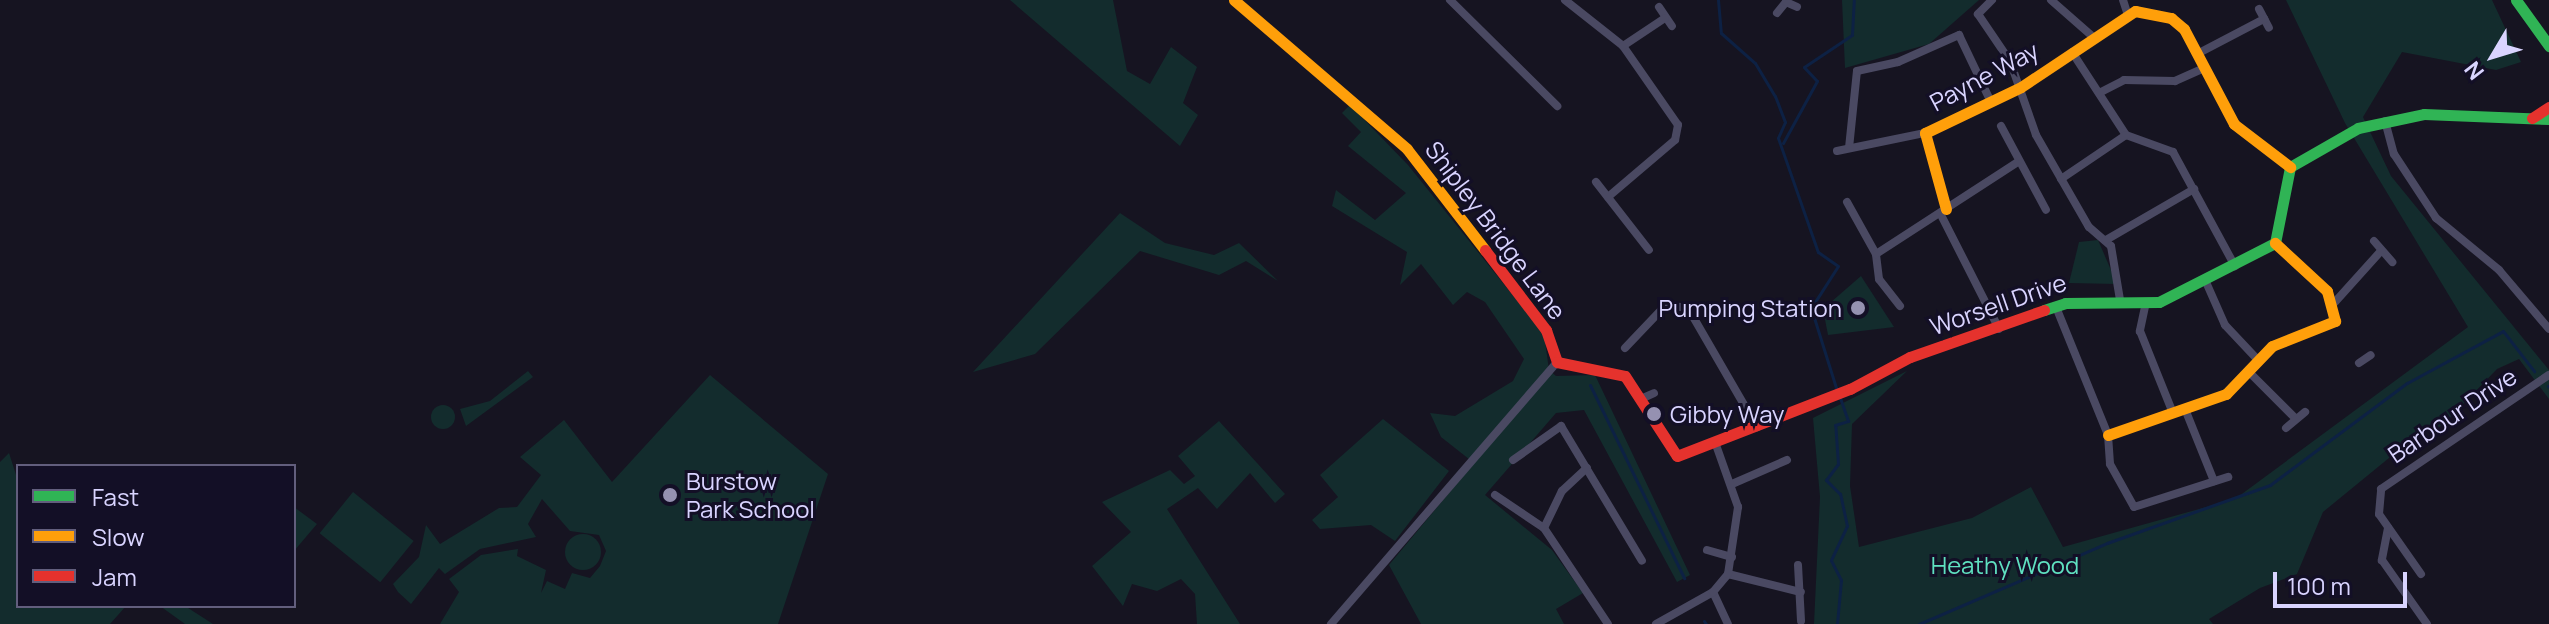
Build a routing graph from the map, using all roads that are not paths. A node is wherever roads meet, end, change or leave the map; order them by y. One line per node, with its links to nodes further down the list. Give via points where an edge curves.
1 (1234, 0): 68 (main road, Shipley Bridge Lane, via 1407,149 1546,330)
2 (1450, 0): 28 (street)
3 (1565, 0): 20 (street)
4 (1992, 0): 25 (street, via 1978,14)
5 (2051, 0): 19 (street)
6 (2516, 0): 15 (main road)
7 (1785, 1): 10 (street); 12 (street)
8 (2125, 6): 19 (main road, Payne Way); 23 (main road, Payne Way, via 2171,18)
9 (1659, 7): 13 (street)
10 (1797, 7)
11 (2259, 9): 14 (street)
12 (1777, 13)
13 (1665, 18): 16 (street); 20 (street)
14 (2264, 19): 17 (street); 23 (street)
15 (2531, 19): 18 (main road); 21 (main road)
16 (1672, 26)
17 (2269, 28)
18 (2549, 34)
19 (2092, 36): 22 (main road, Payne Way)
20 (1623, 46): 43 (street, via 1679,133)
21 (2549, 46)
22 (2072, 52): 25 (main road, Payne Way); 26 (street)
23 (2197, 54): 24 (main road, Payne Way)
24 (2204, 68): 26 (street, via 2175,81 2124,80); 39 (main road, Payne Way, via 2237,127)
25 (2021, 87): 27 (main road, Payne Way); 40 (street, via 2036,135)
26 (2099, 93): 35 (street)
27 (1990, 100): 34 (main road, Payne Way); 36 (street, via 1959,35 1898,62 1857,71)
28 (1557, 106)
29 (2549, 107): 31 (main road)
30 (2549, 119): 31 (main road)
31 (2528, 120): 32 (main road, via 2424,114)
32 (2385, 121): 39 (main road, via 2331,140); 64 (street, via 2394,154 2436,218 2499,270)
33 (2001, 126): 38 (street)
34 (1925, 133): 36 (street); 45 (main road, Payne Way)
35 (2126, 135): 40 (street); 42 (street, via 2173,152)
36 (1849, 148): 37 (street)
37 (1837, 151)
38 (2016, 163): 45 (street); 46 (street)
39 (2290, 167): 49 (main road)
40 (2061, 179): 47 (street, via 2089,227)
41 (1596, 182): 43 (street)
42 (2194, 189): 47 (street); 54 (street)
43 (1608, 197): 50 (street)
44 (1847, 202): 52 (street)
45 (1944, 210): 52 (street); 63 (street, Payne Way)
46 (2046, 210)
47 (2106, 240): 57 (street, via 2120,269)
48 (2374, 241): 51 (street)
49 (2275, 243): 54 (main road, Worsell Drive); 60 (main road)
50 (1649, 250)
51 (2381, 251): 53 (street); 60 (street)
52 (1876, 254): 61 (street, via 1879,279)
53 (2392, 262)
54 (2235, 266): 55 (main road, Worsell Drive)
55 (2206, 282): 59 (main road, Worsell Drive); 67 (street, via 2225,325)
56 (1678, 291): 58 (street)
57 (2120, 300): 59 (main road, Worsell Drive); 62 (main road, Worsell Drive, via 2081,298)
58 (1677, 302): 65 (street, via 1658,311); 75 (street, via 1712,342)
59 (2146, 302): 72 (street, via 2140,331)
60 (2335, 302): 67 (main road, via 2335,321 2283,339)
61 (1900, 306)
62 (2056, 307): 63 (main road, Worsell Drive); 77 (street)
63 (1999, 329): 75 (main road, Worsell Drive, via 1910,357)
64 (2549, 329)
65 (1625, 348)
66 (2371, 355): 69 (street)
67 (2258, 360): 70 (main road)
68 (1557, 362): 78 (main road, Worsell Drive, via 1614,369 1648,396 1677,456); 97 (street)
69 (2359, 363)
70 (2248, 371): 72 (main road, via 2226,394); 74 (street)
71 (2543, 379): 87 (street, Barbour Drive, via 2385,485 2377,506)
72 (2179, 411): 77 (main road); 83 (street)
73 (2305, 412): 74 (street)
74 (2295, 418): 76 (street)
75 (1757, 428): 78 (main road, Worsell Drive)
76 (2286, 428)
77 (2108, 435): 83 (street, via 2110,464 2134,507)
78 (1716, 445): 84 (street)
79 (1513, 460): 81 (street, via 1561,426)
80 (1787, 460): 84 (street)
81 (1587, 468): 86 (street, via 1562,491); 90 (street)
82 (2228, 477): 83 (street)
83 (2214, 481)
84 (1732, 484): 89 (street, via 1738,507)
85 (1495, 495): 86 (street)
86 (1544, 528): 98 (street)
87 (2388, 528): 93 (street, Barbour Drive); 101 (street, via 2382,560)
88 (1707, 550): 89 (street)
89 (1732, 557): 92 (street)
90 (1642, 561)
91 (1798, 565): 95 (street)
92 (1728, 574): 94 (street); 95 (street)
93 (2421, 574)
94 (1713, 592): 99 (street); 100 (street)
95 (1801, 592): 96 (street)
96 (1801, 621)
97 (1331, 624)
98 (1608, 624)
99 (1656, 624)
100 (1728, 624)
101 (2427, 624)

